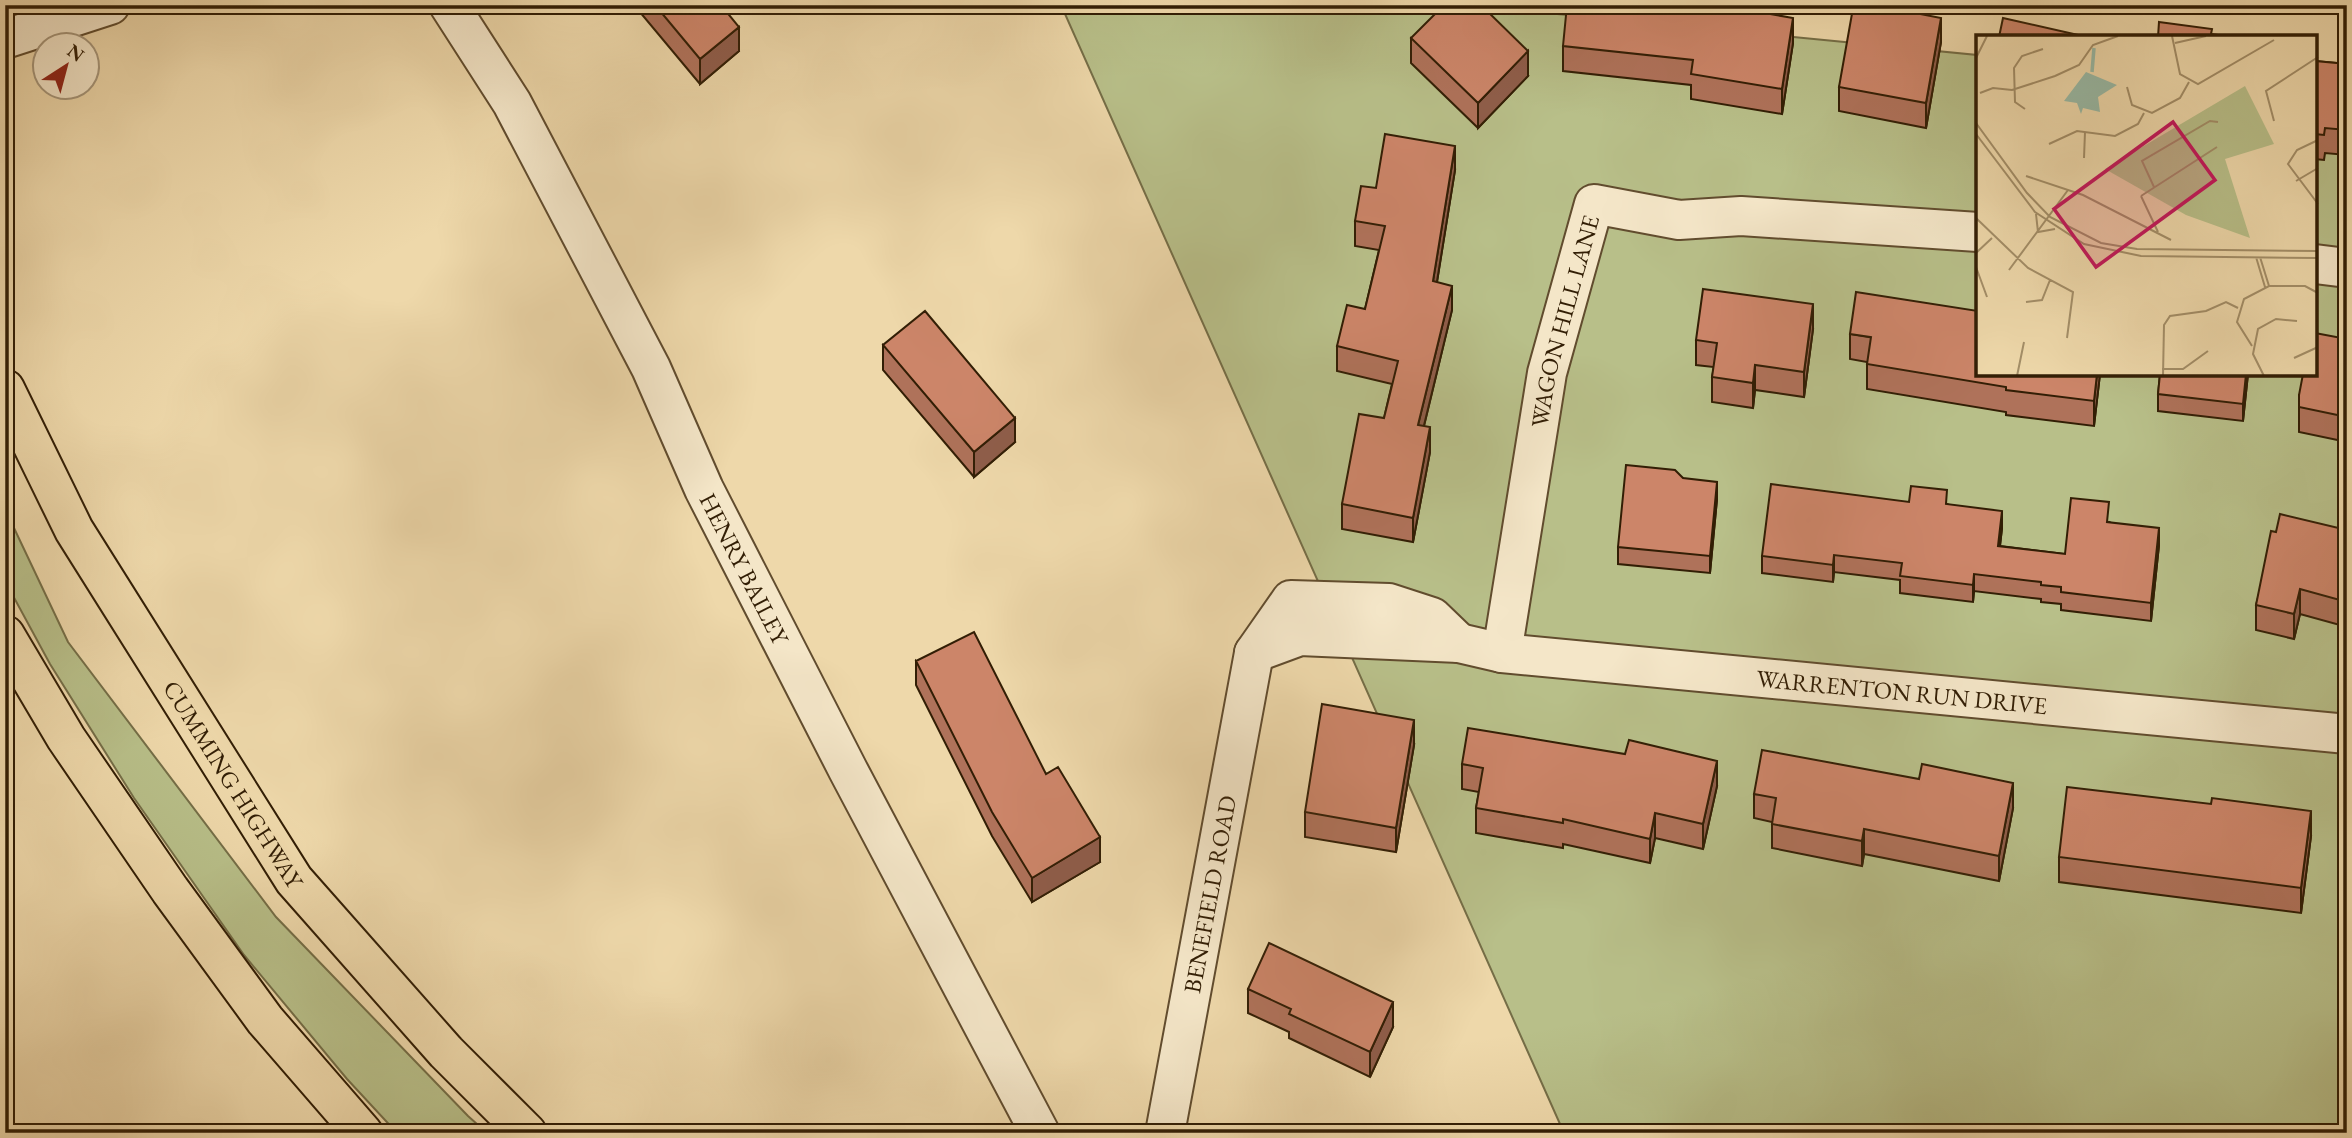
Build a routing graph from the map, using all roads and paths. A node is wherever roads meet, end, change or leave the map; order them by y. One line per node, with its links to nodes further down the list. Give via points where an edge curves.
1 (110, 5): 3 (street)
2 (449, 5): 17 (street, HENRY BAILEY, via 512,103 651,368 717,513)
3 (5, 39)
4 (1976, 232): 13 (street, WAGON HILL LANE, via 1741,216 1679,220 1594,204 1547,373)
5 (2317, 264): 6 (street)
6 (2347, 268)
7 (5, 389): 16 (highway, CUMMING HIGHWAY, via 74,530 294,880 446,1052)
8 (1389, 603): 10 (street); 11 (street, via 1432,617); 12 (street, via 1291,600)
9 (5, 635): 15 (highway, via 66,738 170,890 265,1020)
10 (1380, 640): 11 (street, WARRENTON RUN DRIVE); 12 (street, WARRENTON RUN DRIVE, via 1300,636)
11 (1458, 643): 13 (street, WARRENTON RUN DRIVE)
12 (1254, 653): 18 (street, BENEFIELD ROAD)
13 (1502, 653): 14 (street, WARRENTON RUN DRIVE)
14 (2347, 734)
15 (363, 1133)
16 (527, 1133)
17 (1040, 1133)
18 (1165, 1133)

